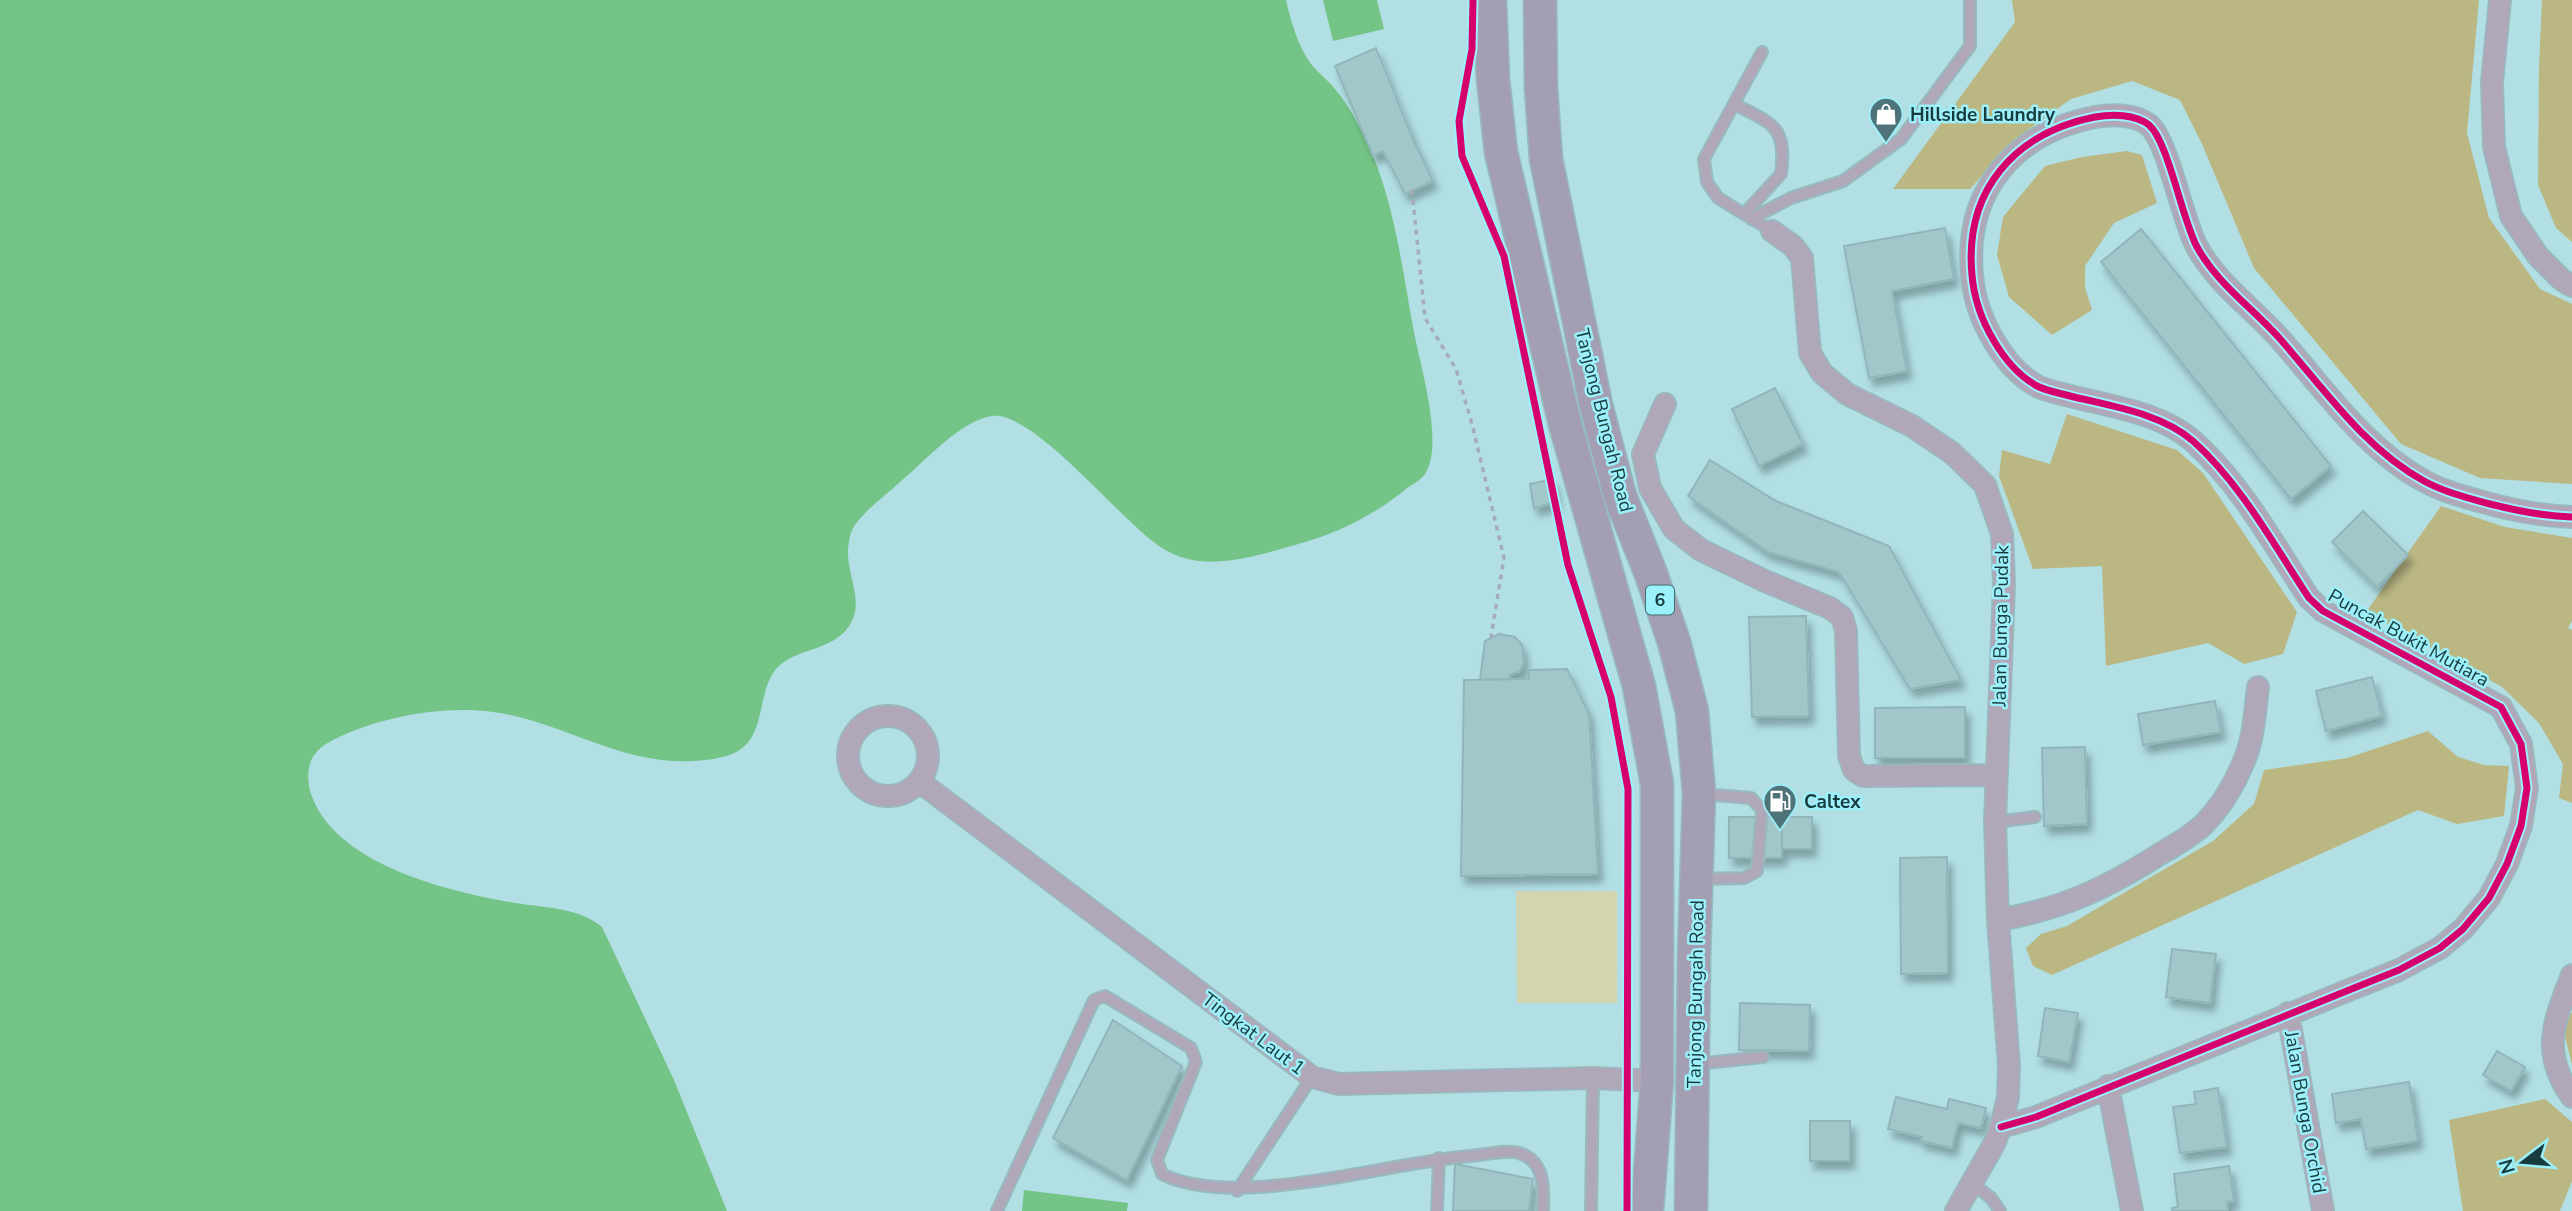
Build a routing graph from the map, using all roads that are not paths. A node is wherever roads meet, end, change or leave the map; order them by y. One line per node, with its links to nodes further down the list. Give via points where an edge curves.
1 (1490, 0): 26 (main road, Tanjong Bungah Road / 6, via 1501,152 1565,424 1639,686 1657,784)
2 (1540, 0): 15 (main road, Tanjong Bungah Road / 6, via 1546,159 1620,496 1655,585 1692,711)
3 (1970, 0): 7 (lane, via 1970,46 1901,139 1843,181)
4 (2500, 0): 9 (street, via 2492,82 2494,147 2511,216 2538,256)
5 (1762, 52): 6 (lane)
6 (1734, 104): 7 (lane, via 1704,159 1707,182 1718,198); 7 (lane, via 1769,122 1782,138 1782,174)
7 (1747, 217): 8 (lane)
8 (1772, 231): 13 (street, Jalan Bunga Pudak, via 1802,258 1810,353 1822,373 1847,394 1912,426 1952,453 1985,485 2002,534 2004,584)
9 (2572, 286)
10 (1665, 404): 13 (street, via 1643,454 1650,488 1674,529 1701,550 1842,617 1849,756 1854,770 1863,776)
11 (2572, 517): 21 (street, Puncak Bukit Mutiara, via 2513,510 2424,481 2361,432 2278,336 2211,270 2195,244 2160,140 2149,125 2132,117 2077,121 2037,136 2010,158 1990,183 1975,223 1972,276 1977,303 2002,354 2037,386 2167,424 2192,439 2222,471 2309,598 2323,611 2501,707 2521,744 2528,788 2521,826 2490,898 2440,948 2399,970)
12 (2258, 687): 19 (street, via 2245,760 2204,824 2107,887 2054,908)
13 (1995, 775): 17 (street, Jalan Bunga Pudak)
14 (920, 782): 24 (street, Tingkat Laut 1)
15 (1699, 793): 18 (main road, Tanjong Bungah Road / 6); 18 (lane, via 1751,798 1762,810 1757,871 1744,878)
16 (2035, 817): 17 (lane)
17 (1995, 821): 19 (street, Jalan Bunga Pudak)
18 (1698, 879): 23 (main road, Tanjong Bungah Road / 6)
19 (1998, 920): 29 (street, Jalan Bunga Pudak, via 2009,1066)
20 (2572, 975): 28 (street, via 2552,1035 2559,1077)
21 (2288, 1013): 27 (street, Puncak Bukit Mutiara); 42 (street, Jalan Bunga Orchid)
22 (1763, 1057): 23 (lane)
23 (1693, 1064): 38 (main road, Tanjong Bungah Road / 6)
24 (1312, 1077): 25 (street, Tingkat Laut 1, via 1339,1084); 32 (lane)
25 (1593, 1078): 26 (street, Tingkat Laut 1); 36 (lane)
26 (1657, 1081): 37 (main road, Tanjong Bungah Road / 6)
27 (2108, 1086): 29 (street, Puncak Bukit Mutiara); 41 (street)
28 (2572, 1097)
29 (2001, 1127): 31 (street)
30 (1439, 1158): 32 (lane, via 1286,1189); 34 (lane); 35 (lane, via 1517,1152 1535,1163 1544,1181)
31 (1973, 1184): 39 (street); 40 (lane)
32 (1237, 1191): 33 (lane, via 1199,1188 1162,1174 1157,1160 1195,1055 1191,1048 1105,996 1094,1000)
33 (997, 1211)
34 (1437, 1211)
35 (1543, 1211)
36 (1591, 1211)
37 (1647, 1211)
38 (1691, 1211)
39 (1956, 1211)
40 (2000, 1211)
41 (2132, 1211)
42 (2323, 1211)

